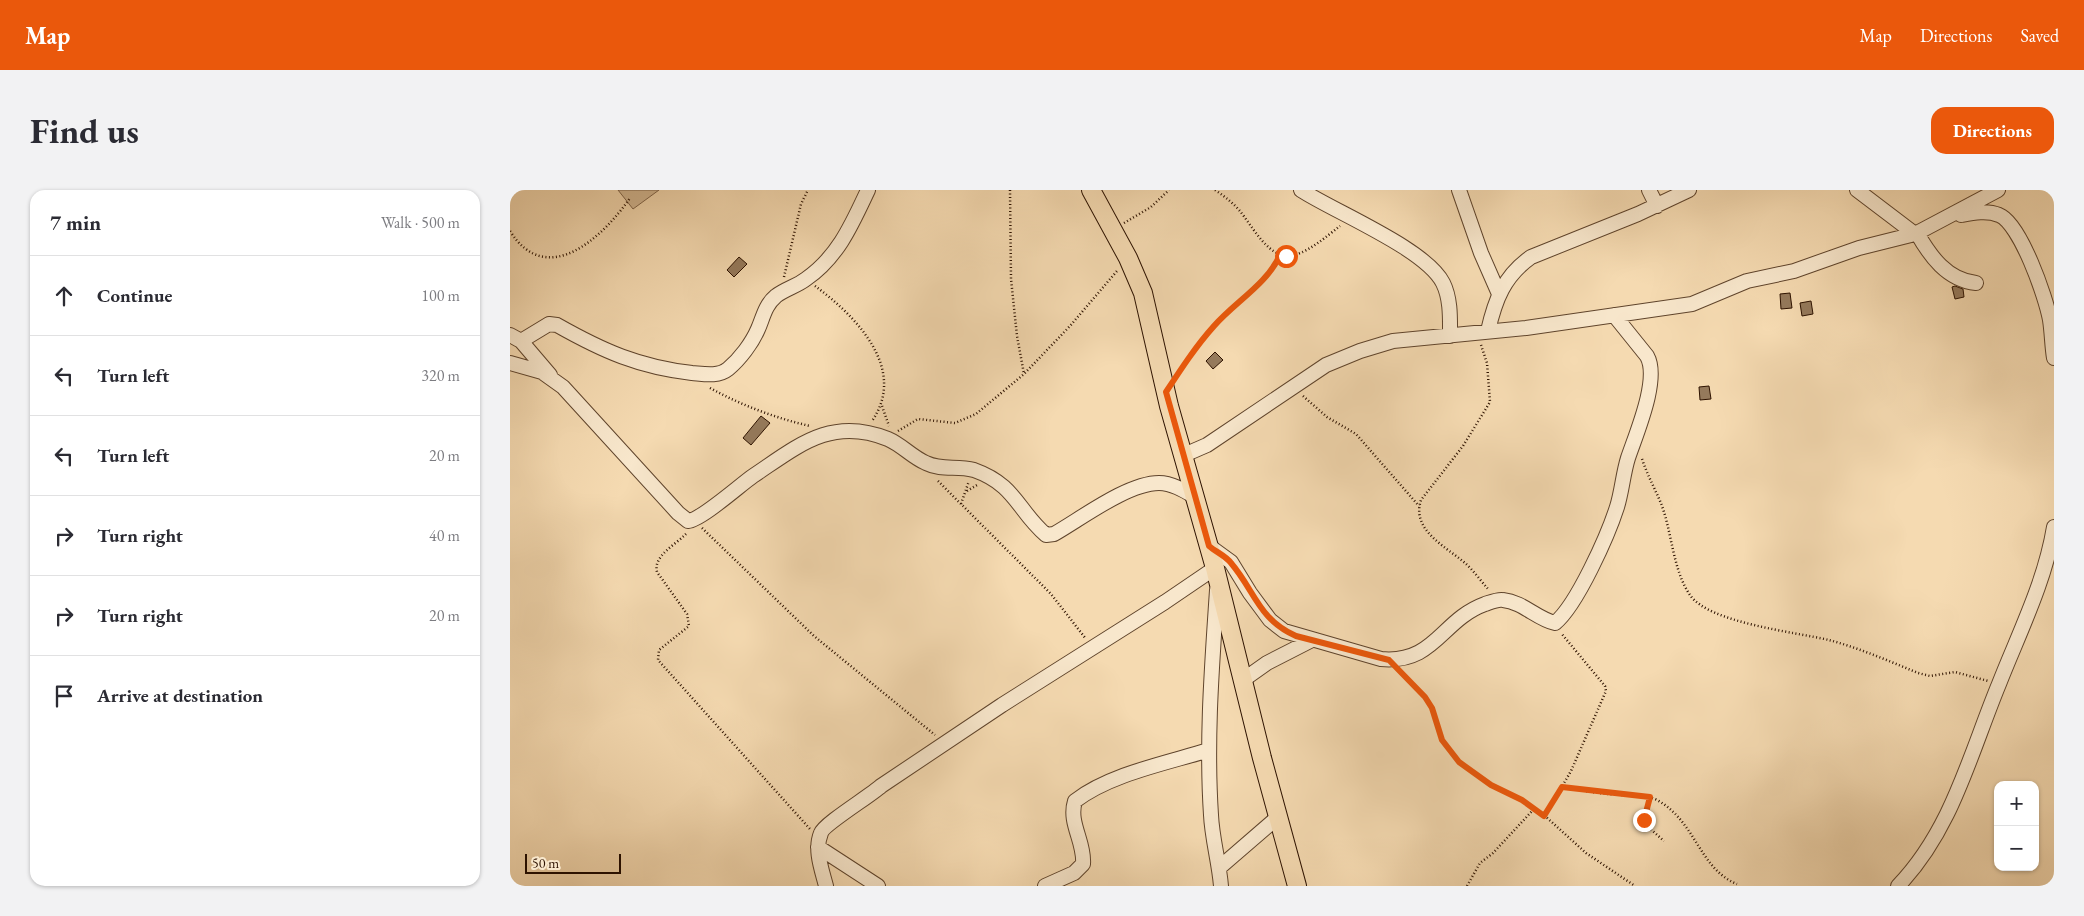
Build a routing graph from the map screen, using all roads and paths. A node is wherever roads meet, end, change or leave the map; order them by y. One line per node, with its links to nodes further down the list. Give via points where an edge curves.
1 (808, 190): 24 (path, via 801,204)
2 (868, 190): 22 (street, via 848,233 822,266)
3 (1010, 190): 33 (path, via 1010,279)
4 (1091, 190): 17 (main road)
5 (1169, 190): 17 (path, via 1151,207)
6 (1215, 190): 20 (path, via 1238,209 1271,250)
7 (1301, 190): 16 (street)
8 (1459, 190): 25 (street)
9 (1649, 190): 14 (street)
10 (1689, 190): 14 (street)
11 (1857, 190): 19 (street)
12 (1998, 190): 15 (street)
13 (630, 198): 18 (path, via 613,220 564,256 550,258 528,253)
14 (1657, 206): 25 (street, via 1531,257 1517,267)
15 (1943, 217): 19 (street); 30 (street, via 1978,212 1998,215 2011,223 2038,277 2050,320)
16 (1352, 218): 20 (path, via 1304,251); 28 (street, via 1390,238 1437,273 1450,306)
17 (1112, 230): 21 (main road)
18 (510, 231)
19 (1916, 233): 23 (street, via 1946,271); 26 (street, via 1859,248 1794,271 1748,281 1692,304)
20 (1280, 255): 36 (path, via 1269,274 1215,325)
21 (1128, 258): 33 (path); 36 (main road, via 1143,293)
22 (806, 280): 24 (street); 38 (path, via 858,325 882,367 885,395 882,406)
23 (1976, 283)
24 (780, 294): 32 (street, via 768,304 752,342 728,369 718,374)
25 (1499, 294): 27 (street)
26 (1614, 315): 27 (street); 40 (street, via 1651,363 1652,375)
27 (1483, 332): 28 (street); 46 (path, via 1490,402)
28 (1450, 336): 35 (street, via 1393,341 1360,351 1326,365)
29 (515, 338): 32 (street, via 548,324 557,325 620,358); 34 (street)
30 (2054, 358)
31 (510, 363): 34 (street)
32 (686, 372): 37 (path, via 752,408 784,420)
33 (1024, 374): 39 (path, via 976,414 955,422 918,419)
34 (552, 377): 47 (street, via 678,513 688,521)
35 (1294, 388): 41 (street, via 1207,445); 46 (path, via 1327,417 1356,434)
36 (1166, 392): 41 (main road)
37 (834, 430): 38 (street); 47 (street, via 795,448)
38 (861, 431): 42 (street, via 888,439)
39 (894, 433)
40 (1635, 438): 52 (street, via 1606,534 1570,608); 57 (path, via 1660,502 1673,552 1689,594 1698,604 1717,614 1752,624 1829,640 1918,673 1930,676 1955,672)
41 (1184, 455): 44 (main road)
42 (922, 462): 43 (street, via 940,468); 45 (path)
43 (972, 470): 44 (street, via 999,482 1022,504 1041,530 1050,535 1139,487 1160,483 1179,488); 45 (path)
44 (1195, 498): 49 (main road)
45 (961, 504): 54 (path, via 1051,594)
46 (1419, 506): 51 (path, via 1419,516 1430,535 1466,564)
47 (697, 520): 58 (path, via 814,636); 66 (path, via 655,566 689,620 689,626 683,632 659,650 658,660 759,770)
48 (2054, 527): 57 (street, via 2036,596)
49 (1209, 546): 50 (main road); 53 (street, via 1231,562 1270,620 1284,631)
50 (1217, 573): 54 (street); 56 (main road); 59 (street, via 1208,710)
51 (1497, 600): 52 (street, via 1513,602); 55 (street, via 1462,615 1428,648 1397,661)
52 (1555, 623): 60 (path, via 1606,691)
53 (1312, 640): 55 (street); 56 (street, via 1267,663)
54 (1093, 648): 58 (street, via 1002,705)
55 (1389, 660): 62 (path, via 1425,697 1442,740 1459,762 1491,785)
56 (1243, 680): 64 (main road)
57 (1998, 684): 76 (street, via 1956,797 1931,842)
58 (946, 745): 66 (street, via 830,822 823,828)
59 (1209, 750): 67 (street, via 1211,816); 71 (street, via 1139,771 1075,801 1073,820 1082,842 1083,864 1074,873)
60 (1562, 787): 61 (path); 63 (path)
61 (1650, 797): 65 (path, via 1645,814 1646,825); 68 (path, via 1676,814 1688,827 1708,862 1722,876)
62 (1534, 808): 63 (path); 74 (path, via 1480,863)
63 (1544, 816): 75 (path, via 1586,853)
64 (1278, 817): 67 (street); 73 (main road)
65 (1664, 841)
66 (819, 843): 69 (street); 70 (street)
67 (1219, 868): 72 (street)
68 (1737, 884)
69 (826, 886)
70 (878, 886)
71 (1045, 886)
72 (1221, 886)
73 (1297, 886)
74 (1468, 886)
75 (1635, 886)
76 (1898, 886)

